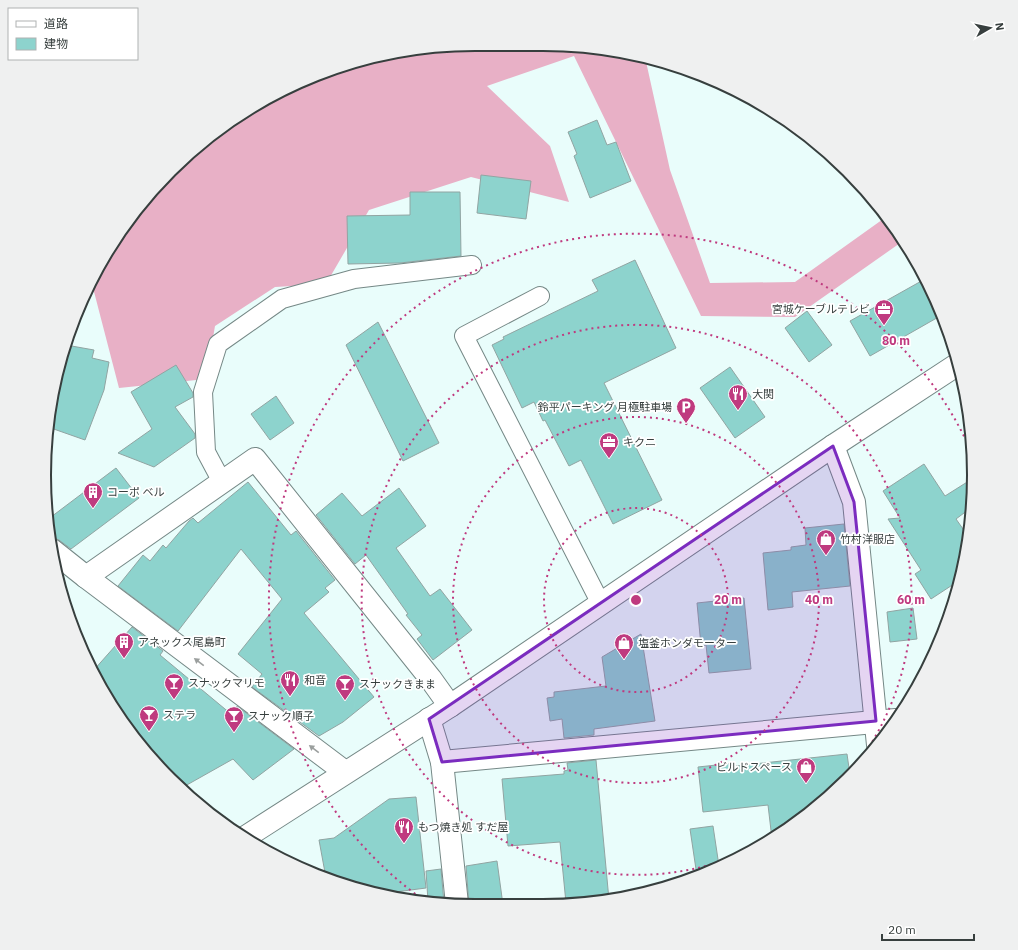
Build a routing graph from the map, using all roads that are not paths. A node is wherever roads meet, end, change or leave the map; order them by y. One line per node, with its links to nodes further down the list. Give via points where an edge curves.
1 (472, 266): 5 (lane, via 354,279 282,299 218,344 203,392 206,452)
2 (540, 296): 8 (lane, via 464,336)
3 (953, 367): 4 (street)
4 (832, 446): 8 (street); 11 (street, via 854,502)
5 (222, 482): 7 (street); 9 (street, via 255,459)
6 (59, 555): 7 (street)
7 (86, 577): 13 (street, one-way to 7)
8 (600, 604): 9 (street)
9 (450, 706): 10 (street)
10 (429, 720): 12 (street); 13 (street)
11 (886, 720): 12 (street)
12 (442, 762): 15 (street)
13 (345, 772): 14 (street)
14 (250, 834)
15 (456, 898)

